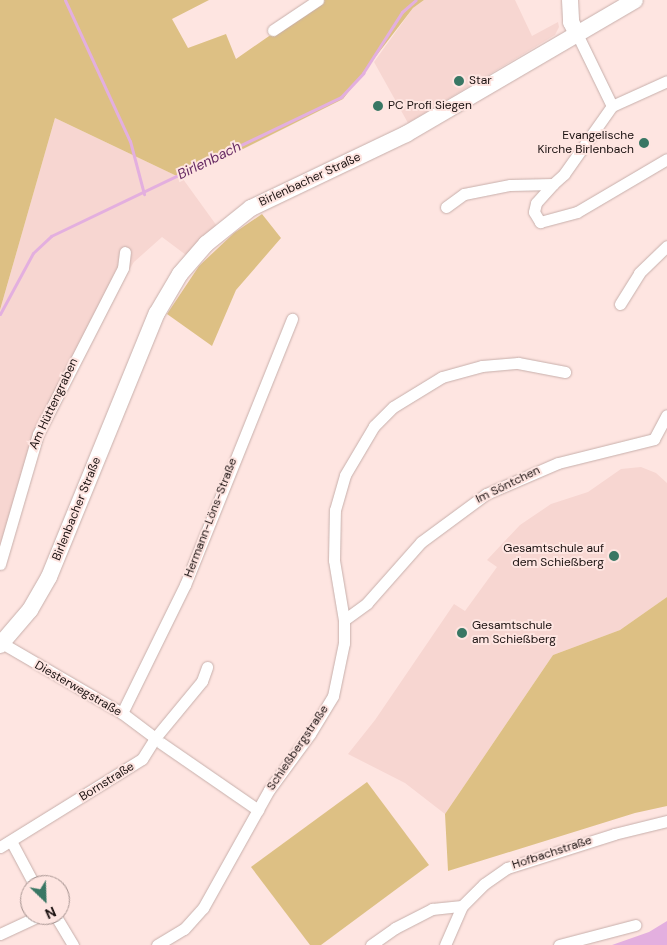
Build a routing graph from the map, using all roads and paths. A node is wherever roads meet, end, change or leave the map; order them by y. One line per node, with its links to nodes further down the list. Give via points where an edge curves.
1 (318, 0): 4 (street)
2 (570, 0): 5 (main road, via 571,22)
3 (634, 0): 5 (main road, Birlenbacher Straße)
4 (273, 30)
5 (576, 32): 7 (street); 21 (main road, Birlenbacher Straße, via 406,134 251,208 206,244 180,274 157,313 49,576 30,610)
6 (667, 81): 7 (street)
7 (612, 106): 9 (street, via 564,174)
8 (667, 160): 9 (street, via 577,212 540,222 534,212 536,203)
9 (553, 184): 10 (street, via 510,185 464,194)
10 (446, 207)
11 (667, 246): 13 (street, via 639,273 634,293)
12 (125, 252): 19 (street, Am Hüttengraben, via 122,268 38,434)
13 (620, 304)
14 (292, 319): 23 (street, Hermann-Löns-Straße, via 185,585)
15 (565, 372): 20 (street, Schießbergstraße, via 518,364 482,366 450,374 426,384 393,407 374,426 345,475 335,510 334,560)
16 (667, 415): 18 (street)
17 (667, 435): 18 (street, Im Söntchen)
18 (654, 439): 20 (street, Im Söntchen, via 558,463 486,494 455,514 422,542 367,603)
19 (0, 564)
20 (344, 620): 25 (street, Schießbergstraße, via 343,660 333,696)
21 (1, 643): 23 (street, Diesterwegstraße)
22 (207, 667): 24 (street, Bornstraße, via 202,681)
23 (122, 713): 24 (street, Diesterwegstraße)
24 (158, 741): 25 (street); 27 (street, Bornstraße, via 132,767)
25 (258, 810): 36 (street, Schießbergstraße, via 203,908 184,929)
26 (667, 821): 30 (street, Hofbachstraße, via 507,868 484,884)
27 (11, 841): 28 (street, Bornstraße); 29 (street)
28 (0, 847)
29 (29, 875)
30 (462, 906): 37 (street, via 432,909); 38 (street, Hofbachstraße)
31 (20, 925): 34 (street)
32 (61, 925): 35 (street)
33 (635, 925): 39 (street)
34 (0, 934)
35 (72, 945)
36 (157, 945)
37 (371, 945)
38 (445, 945)
39 (559, 945)

